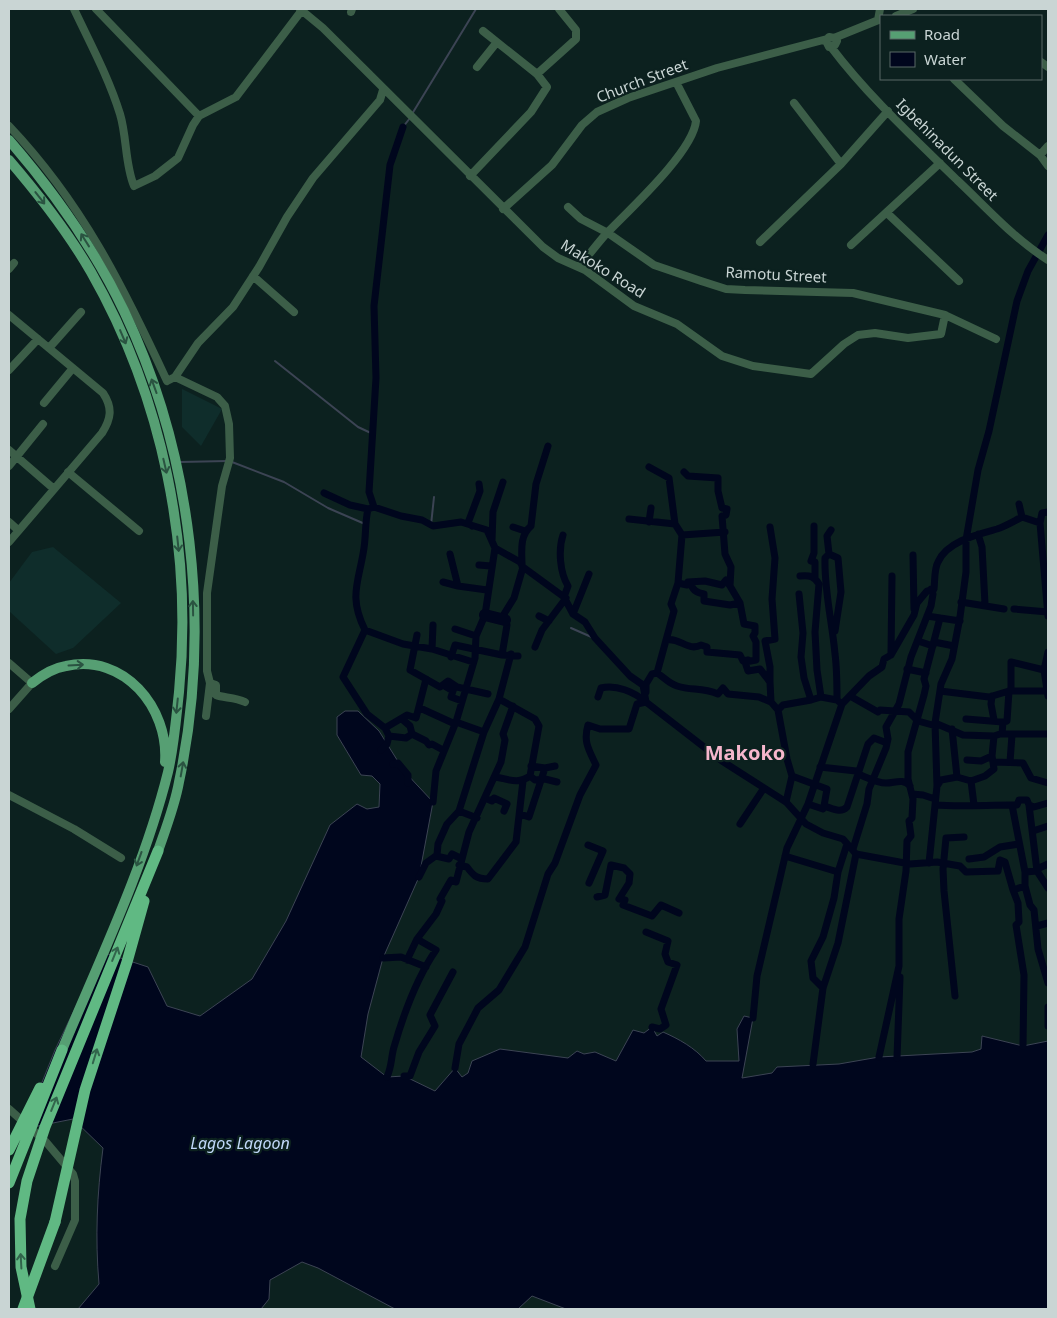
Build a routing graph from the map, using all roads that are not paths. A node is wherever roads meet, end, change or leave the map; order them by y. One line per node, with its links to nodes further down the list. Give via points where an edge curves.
1 (74, 9): 19 (street, via 113,93 127,141 134,186 178,158)
2 (96, 9): 19 (street)
3 (301, 9): 16 (street, Makoko Road); 19 (street, via 236,97)
4 (559, 9): 13 (street, via 576,30 576,39)
5 (880, 9): 8 (street)
6 (913, 9): 7 (street)
7 (898, 15)
8 (879, 19): 10 (street, Church Street)
9 (483, 31): 11 (street)
10 (831, 38): 15 (street, Church Street, via 783,49); 18 (street, Igbehinadun Street, via 826,43)
11 (497, 42): 12 (street); 13 (street)
12 (477, 67)
13 (537, 74): 28 (street, via 547,87 545,92 531,112)
14 (955, 80): 23 (street, via 1003,126)
15 (676, 82): 30 (street, Church Street, via 628,98 589,118 552,165); 32 (street, via 696,121 692,137 671,165)
16 (383, 90): 28 (street, Makoko Road); 37 (street, via 380,100 287,216)
17 (794, 103): 26 (street)
18 (888, 112): 25 (street, Igbehinadun Street); 26 (street)
19 (199, 116)
20 (9, 126): 48 (street, via 41,161 87,226 114,270 167,381)
21 (9, 140): 51 (main road, one-way to 21, via 137,341 104,272 73,221)
22 (1048, 146): 23 (street)
23 (1040, 155): 27 (street)
24 (9, 160): 51 (main road, one-way to 51, via 90,270 125,340)
25 (940, 162): 31 (street); 35 (street, Igbehinadun Street, via 1027,247)
26 (841, 164): 33 (street)
27 (1048, 166)
28 (470, 176): 30 (street, Makoko Road)
29 (568, 207): 32 (street, Ramotu Street, via 581,219)
30 (503, 209): 36 (street, Makoko Road, via 543,247)
31 (887, 213): 34 (street); 38 (street)
32 (608, 232): 36 (street); 42 (street, Ramotu Street, via 654,265 726,288 853,293)
33 (760, 242)
34 (852, 245)
35 (1048, 260)
36 (579, 267): 42 (street, Makoko Road, via 634,306 677,324 722,356 753,366 811,374 858,335 875,333 908,338 941,334)
37 (253, 276): 40 (street); 48 (street, via 233,307 198,343)
38 (959, 281)
39 (81, 312): 45 (street)
40 (294, 312)
41 (9, 315): 43 (street)
42 (945, 315): 44 (street, Ramotu Street)
43 (38, 339): 45 (street); 47 (street)
44 (996, 339)
45 (49, 348): 46 (street)
46 (73, 368): 49 (street); 55 (street, via 103,393 111,414 102,433)
47 (9, 370)
48 (176, 377): 63 (street, via 223,403 229,424 230,458 222,486 207,593 207,671)
49 (44, 403)
50 (43, 424): 53 (street)
51 (163, 434): 68 (main road, one-way to 68, via 182,579 183,632 174,740); 69 (main road, one-way to 51, via 170,817 184,754 193,662 193,597 182,492)
52 (9, 450): 53 (street)
53 (17, 457): 54 (street); 56 (street)
54 (9, 466)
55 (68, 472): 56 (street); 59 (street)
56 (54, 489): 58 (street)
57 (9, 522): 58 (street)
58 (18, 530): 60 (street)
59 (139, 531)
60 (9, 542)
61 (9, 663): 62 (street)
62 (32, 682): 65 (street); 68 (main road, one-way to 68, via 66,665 89,664 116,672 138,687 154,708 164,733)
63 (210, 683): 64 (street, via 216,686 219,697 233,697); 66 (street)
64 (245, 702)
65 (9, 709)
66 (206, 716)
67 (9, 794): 70 (street)
68 (162, 794): 71 (main road, one-way to 71, via 106,947)
69 (158, 851): 76 (highway, one-way to 69, bridge, via 55,1222 85,1090 127,962); 77 (highway, one-way to 69, bridge, via 21,1267 20,1219 26,1181)
70 (121, 858)
71 (62, 1050): 73 (highway, bridge); 74 (highway, bridge)
72 (9, 1109): 75 (street, via 46,1142 75,1181 75,1220)
73 (9, 1150)
74 (9, 1183)
75 (55, 1266)
76 (23, 1309)
77 (30, 1309)

